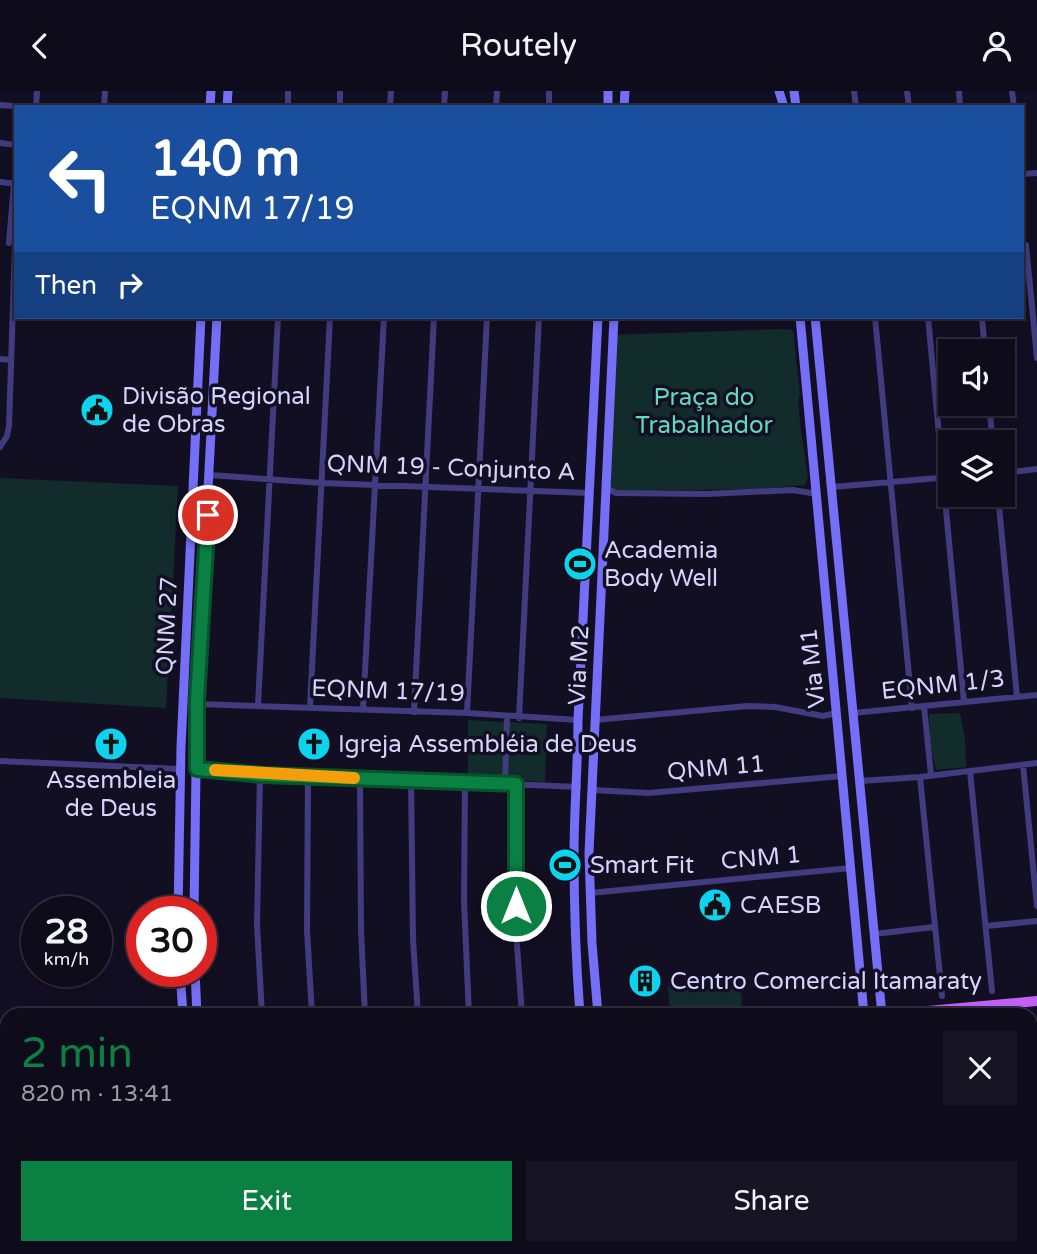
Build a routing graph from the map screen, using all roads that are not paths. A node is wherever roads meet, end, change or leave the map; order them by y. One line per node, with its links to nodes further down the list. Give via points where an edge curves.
1 (14, 214): 3 (street)
2 (0, 242): 3 (street)
3 (13, 243): 25 (street)
4 (1037, 244): 5 (street)
5 (1024, 245): 23 (street)
6 (201, 319): 31 (main road, QNM 27)
7 (217, 319): 38 (main road)
8 (278, 319): 39 (street)
9 (330, 319): 42 (street)
10 (384, 319): 44 (street)
11 (434, 319): 45 (street)
12 (487, 319): 48 (street)
13 (539, 319): 50 (street)
14 (800, 319): 22 (main road, Via M1)
15 (815, 319): 26 (main road, Via M1)
16 (875, 319): 43 (street)
17 (928, 319): 32 (street)
18 (982, 319): 21 (street)
19 (598, 321): 20 (main road); 52 (main road)
20 (614, 321): 47 (main road, Via M2)
21 (984, 339)
22 (803, 351): 26 (main road, via 810,370); 27 (main road, Via M1)
23 (1037, 358)
24 (0, 359): 25 (street)
25 (11, 360): 29 (street)
26 (820, 365): 30 (main road, Via M1)
27 (806, 389): 30 (main road, via 810,384 818,387); 41 (main road, Via M1)
28 (0, 398): 29 (street)
29 (10, 399): 33 (street)
30 (825, 416): 46 (main road, Via M1)
31 (195, 423): 35 (main road, QNM 27); 38 (main road, via 208,423)
32 (941, 430)
33 (3, 436): 34 (street)
34 (0, 447)
35 (194, 465): 57 (main road, via 196,515 200,519); 60 (main road, QNM 27)
36 (1037, 469): 37 (street)
37 (1015, 472)
38 (210, 474): 39 (street, QNM 19 - Conjunto A); 57 (main road)
39 (270, 478): 42 (street, QNM 19 - Conjunto A); 71 (street)
40 (938, 478): 43 (street)
41 (815, 482): 49 (street); 53 (main road, Via M1)
42 (322, 483): 44 (street, QNM 19 - Conjunto A); 73 (street)
43 (891, 483): 46 (street); 74 (street)
44 (375, 485): 45 (street, QNM 19 - Conjunto A); 75 (street)
45 (427, 487): 48 (street, QNM 19 - Conjunto A); 76 (street)
46 (832, 487): 59 (main road, Via M1)
47 (606, 488): 51 (street); 54 (main road, Via M2)
48 (479, 489): 50 (street, QNM 19 - Conjunto A); 77 (street)
49 (793, 490): 51 (street, via 707,495); 53 (street)
50 (530, 492): 52 (street, QNM 19 - Conjunto A); 81 (street)
51 (617, 492): 54 (street)
52 (590, 493): 61 (main road, QNM 19 - Conjunto A)
53 (817, 494): 58 (main road, Via M1)
54 (606, 500): 63 (main road, Via M2)
55 (948, 507): 70 (street)
56 (999, 507): 68 (street)
57 (208, 515): 69 (main road)
58 (830, 645): 59 (main road); 64 (main road, Via M1)
59 (848, 645): 62 (main road, Via M1)
60 (185, 650): 69 (main road, via 190,645 198,650); 87 (main road, QNM 27)
61 (582, 658): 63 (main road, via 589,663); 65 (main road, QNM 19 - Conjunto A)
62 (848, 659): 64 (main road, via 840,655); 79 (main road, Via M1)
63 (598, 660): 66 (main road, Via M2)
64 (833, 660): 78 (main road, Via M1)
65 (581, 674): 66 (main road, via 590,672); 82 (main road, QNM 19 - Conjunto A)
66 (597, 677): 83 (main road, Via M2)
67 (1037, 695): 68 (street, EQNM 1/3)
68 (1017, 697): 70 (street, EQNM 1/3)
69 (197, 702): 71 (street, EQNM 17/19); 88 (main road)
70 (964, 702): 72 (street, EQNM 1/3)
71 (258, 705): 73 (street, EQNM 17/19)
72 (924, 706): 74 (street, EQNM 1/3); 91 (street)
73 (310, 707): 75 (street, EQNM 17/19)
74 (912, 708): 79 (street, EQNM 1/3)
75 (363, 709): 76 (street, EQNM 17/19)
76 (414, 712): 77 (street, EQNM 17/19)
77 (467, 713): 80 (street, EQNM 17/19)
78 (837, 713): 83 (street, via 823,716 748,706); 93 (main road, Via M1)
79 (853, 713): 97 (main road, Via M1)
80 (507, 717): 81 (street, EQNM 17/19); 99 (street)
81 (519, 718): 82 (street, EQNM 17/19)
82 (578, 720): 101 (main road, Via M2)
83 (595, 720): 102 (main road, Via M2)
84 (0, 761): 87 (street)
85 (1037, 763): 86 (street)
86 (1023, 765): 89 (street); 114 (street)
87 (180, 769): 112 (main road, QNM 27)
88 (197, 769): 90 (street); 113 (main road)
89 (970, 771): 91 (street); 116 (street)
90 (260, 774): 92 (street); 128 (street, via 257,925)
91 (931, 775): 94 (street)
92 (308, 776): 95 (street); 129 (street)
93 (842, 776): 102 (street, QNM 11, via 649,793); 103 (main road, Via M1)
94 (920, 777): 97 (street); 117 (street)
95 (360, 778): 96 (street); 130 (street)
96 (411, 780): 98 (street); 131 (street)
97 (860, 781): 106 (main road, Via M1)
98 (465, 782): 99 (street); 132 (street)
99 (505, 784): 100 (street)
100 (516, 784): 101 (street); 133 (street, via 516,931)
101 (578, 787): 104 (main road, Via M2)
102 (593, 790): 105 (main road, Via M2)
103 (846, 814): 106 (main road, via 857,812); 109 (main road, Via M1)
104 (575, 835): 105 (main road, via 584,841); 108 (main road, Via M2)
105 (591, 836): 107 (main road, Via M2)
106 (866, 851): 118 (main road, Via M1)
107 (589, 853): 108 (main road, via 578,849); 111 (main road, Via M2)
108 (574, 854): 120 (main road, Via M2)
109 (851, 868): 110 (main road, Via M1); 111 (street, CNM 1)
110 (853, 891): 118 (main road, via 862,932); 136 (main road, Via M1)
111 (590, 893): 119 (main road, Via M2)
112 (178, 896)
113 (194, 896)
114 (1037, 906)
115 (1037, 921): 116 (street)
116 (986, 926): 123 (street)
117 (934, 927): 118 (street); 124 (street)
118 (874, 932): 137 (main road, Via M1)
119 (592, 943): 120 (main road, via 586,947); 135 (main road, Via M2)
120 (575, 944): 134 (main road, Via M2)
121 (181, 987): 126 (main road)
122 (196, 987): 127 (main road)
123 (992, 991)
124 (942, 996)
125 (1037, 1001): 138 (main road)
126 (183, 1008)
127 (197, 1008)
128 (262, 1008)
129 (312, 1008)
130 (365, 1008)
131 (417, 1008)
132 (469, 1008)
133 (522, 1008)
134 (580, 1008)
135 (597, 1008)
136 (863, 1008)
137 (882, 1008)
138 (960, 1008)

